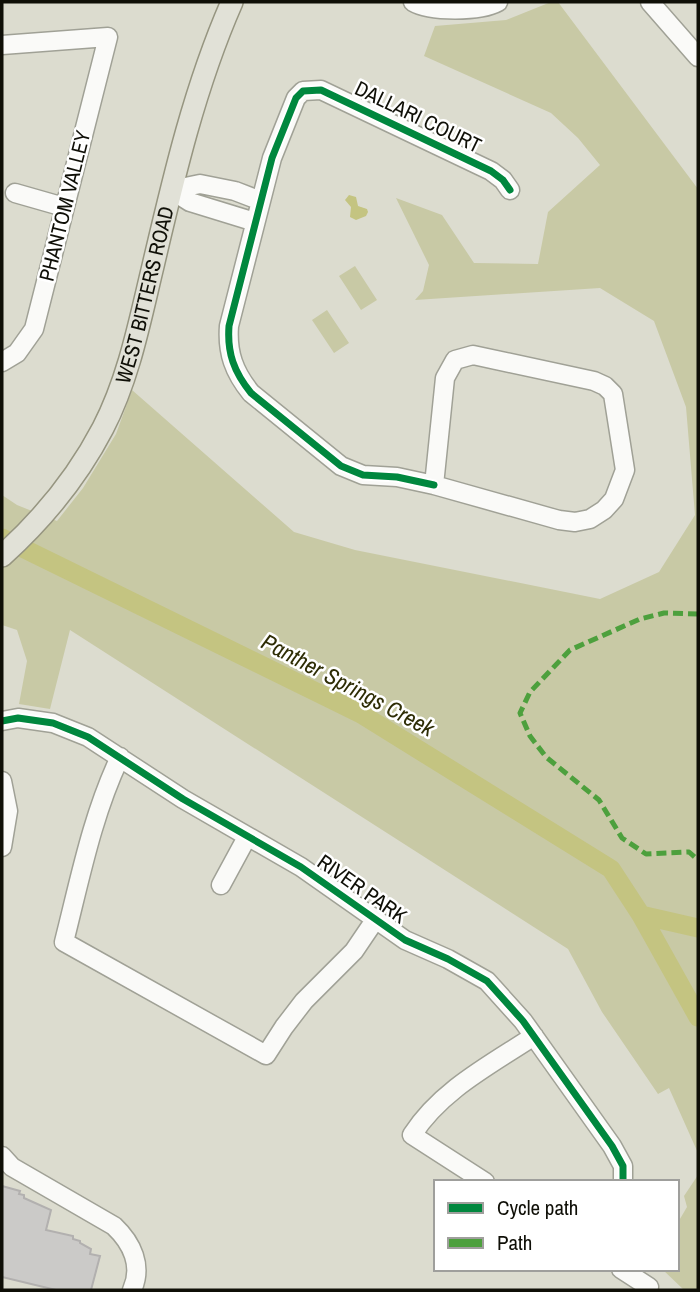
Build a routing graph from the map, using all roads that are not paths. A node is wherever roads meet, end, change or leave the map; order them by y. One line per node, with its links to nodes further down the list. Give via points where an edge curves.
1 (232, 2): 8 (main road, WEST BITTERS ROAD, via 192,110)
2 (413, 2): 5 (street, via 420,6)
3 (498, 2): 5 (street, via 489,7)
4 (650, 2): 7 (street)
5 (456, 5)
6 (2, 46): 12 (street, PHANTOM VALLEY, via 108,37)
7 (698, 57)
8 (171, 190): 11 (street, via 200,184); 13 (street, via 190,202); 16 (main road, WEST BITTERS ROAD, via 133,346 104,427 48,510)
9 (510, 190): 11 (street, DALLARI COURT, via 491,171 321,90 303,91 296,98)
10 (15, 193): 12 (street)
11 (261, 201): 13 (street)
12 (64, 208): 14 (street, PHANTOM VALLEY, via 34,329 17,354)
13 (256, 222): 15 (street, via 229,326 231,358 241,380 341,466 363,475)
14 (2, 362)
15 (435, 485): 15 (street, via 559,520 590,519 614,499 625,470 613,394 594,381 567,375 473,355 455,360 445,378)
16 (2, 556)
17 (2, 721): 18 (street, RIVER PARK, via 18,718 53,723)
18 (120, 757): 20 (street, RIVER PARK); 23 (street, via 95,817 64,942 266,1055 304,1001 354,951)
19 (2, 781): 21 (street, via 8,811)
20 (247, 837): 22 (street); 23 (street, RIVER PARK, via 309,873)
21 (2, 847)
22 (221, 885)
23 (375, 920): 24 (street, RIVER PARK, via 486,981)
24 (534, 1036): 26 (street, via 442,1098 412,1135); 27 (street, RIVER PARK, via 612,1146 623,1166)
25 (2, 1156): 30 (street, via 12,1167 124,1234 138,1273)
26 (482, 1180)
27 (623, 1180)
28 (624, 1271): 29 (street)
29 (649, 1287)
30 (132, 1290)

